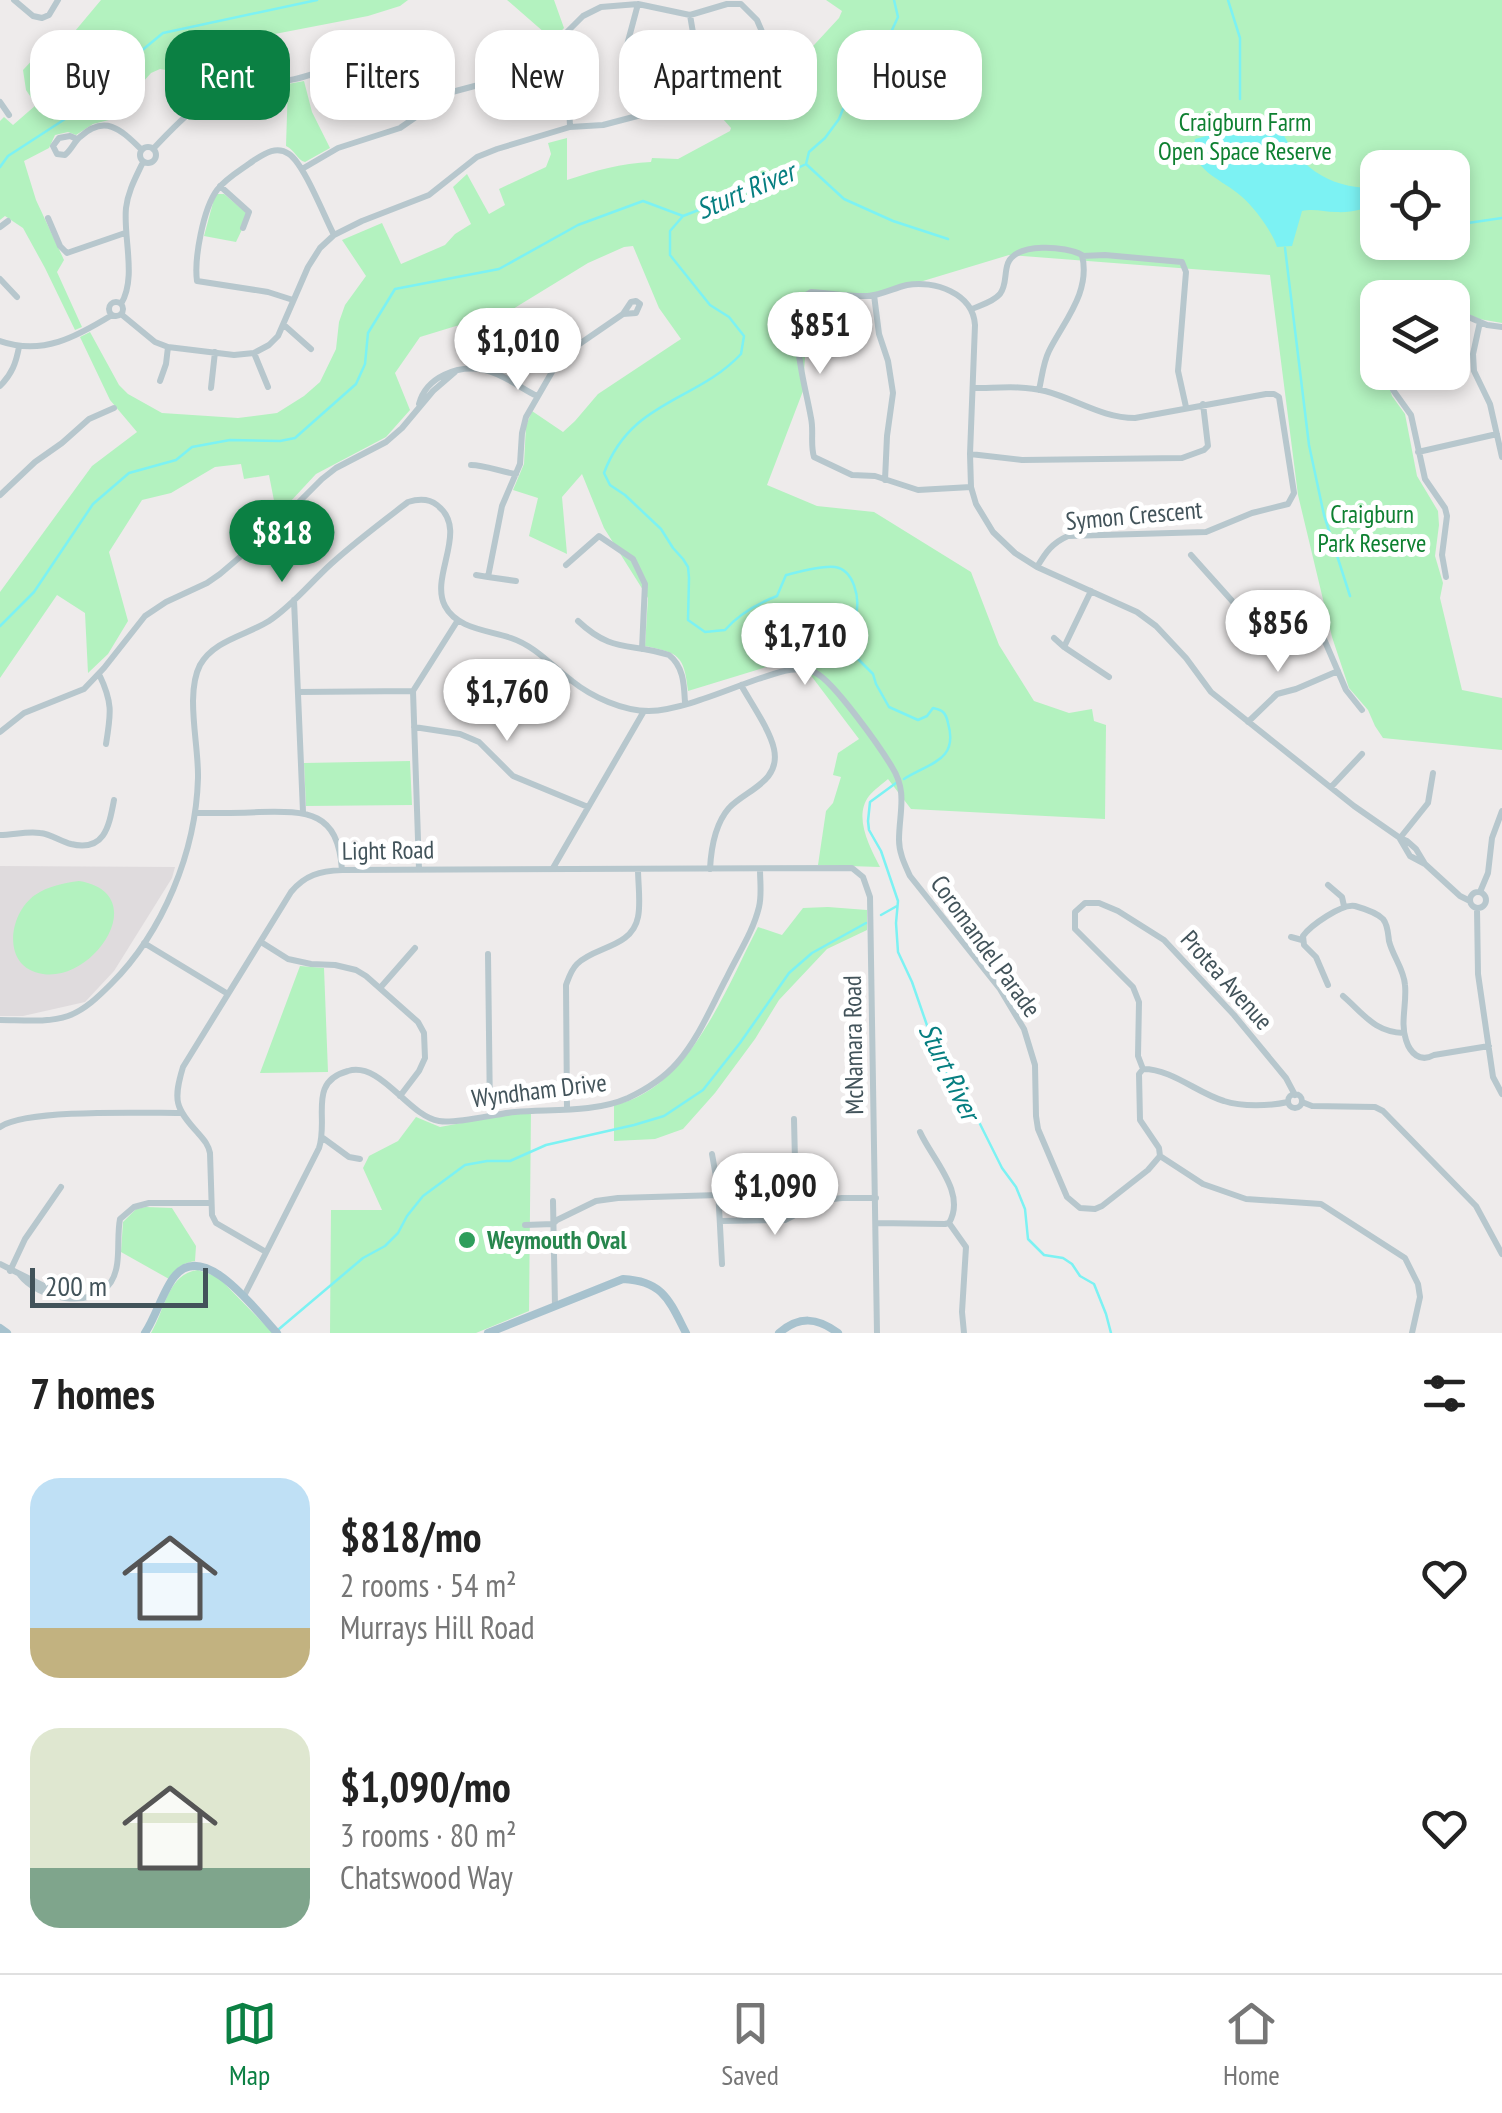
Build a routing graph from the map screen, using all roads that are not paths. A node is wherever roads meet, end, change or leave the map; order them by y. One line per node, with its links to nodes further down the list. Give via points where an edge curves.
1 (14, 0): 2 (street, via 42,18)
2 (58, 0)
3 (638, 4): 4 (street); 5 (street, via 601,7); 6 (street)
4 (690, 15): 7 (street); 8 (street, via 735,3 746,7)
5 (569, 30)
6 (632, 30)
7 (693, 30)
8 (761, 30)
9 (310, 74): 17 (street, via 225,87 190,110)
10 (0, 102): 11 (street)
11 (8, 115)
12 (412, 120): 20 (street)
13 (570, 120): 15 (street)
14 (622, 120): 15 (street)
15 (570, 127): 27 (street, via 478,157 430,195)
16 (77, 139): 18 (street, via 106,124)
17 (152, 149): 18 (street); 19 (street, via 154,160)
18 (142, 150): 19 (street)
19 (143, 162): 26 (street, via 129,194)
20 (302, 169): 21 (street, via 292,155 275,150); 27 (street)
21 (220, 186): 25 (street, via 250,212); 32 (street, via 206,218 197,281)
22 (48, 218): 26 (street, via 67,254)
23 (8, 221): 24 (street)
24 (0, 226)
25 (243, 228)
26 (125, 233): 33 (street, via 127,283)
27 (334, 235): 32 (street)
28 (1082, 256): 34 (street, via 1072,250 1019,252 1008,262 1001,292); 55 (street, via 1076,306 1049,351); 60 (street, via 1182,262 1178,371)
29 (0, 280): 31 (street)
30 (874, 294): 34 (street, via 930,284); 68 (street, via 894,394); 68 (street, via 806,295 799,362 814,457 852,475)
31 (17, 298)
32 (293, 300): 41 (street)
33 (120, 304): 35 (street); 37 (street, via 110,305)
34 (972, 309): 54 (street)
35 (122, 314): 37 (street); 45 (street)
36 (622, 314): 47 (street)
37 (112, 315): 44 (street, via 52,346)
38 (1470, 318): 40 (street)
39 (546, 321): 47 (street)
40 (1480, 322): 42 (street); 59 (street, via 1474,371)
41 (284, 325): 46 (street); 49 (street)
42 (1502, 327)
43 (0, 340): 44 (street)
44 (19, 346): 51 (street, via 16,365)
45 (168, 346): 48 (street); 50 (street)
46 (312, 349)
47 (573, 349): 57 (street)
48 (216, 352): 49 (street); 53 (street)
49 (254, 353): 52 (street)
50 (160, 381)
51 (0, 386)
52 (268, 387)
53 (211, 388)
54 (973, 388): 55 (street); 65 (street)
55 (1040, 390): 60 (street, via 1114,418)
56 (1393, 390): 63 (street, via 1411,416)
57 (536, 396): 67 (street, via 523,425); 86 (street, via 484,370 456,372 386,442 322,478 220,574 145,616)
58 (1502, 403): 59 (street)
59 (1490, 404): 62 (street)
60 (1194, 406): 65 (street, via 1208,446 1182,458 1022,460); 73 (street, Symon Crescent, via 1279,397 1294,494 1288,504 1206,532 1068,536)
61 (114, 408): 70 (street, via 90,419)
62 (1497, 434): 63 (street); 66 (street)
63 (1418, 452): 76 (street, via 1424,479 1447,516)
64 (479, 454): 67 (street, via 475,465)
65 (970, 454): 69 (street)
66 (1502, 457)
67 (516, 474): 75 (street, via 502,506)
68 (886, 480): 69 (street, via 926,491)
69 (971, 486): 73 (street, via 993,532)
70 (0, 494)
71 (1197, 558): 85 (street, via 1250,622 1260,626 1312,610)
72 (566, 565): 84 (street, via 599,536 633,559 645,584)
73 (1037, 566): 78 (street)
74 (476, 575): 75 (street)
75 (488, 577): 77 (street)
76 (1446, 577)
77 (516, 581)
78 (1092, 591): 83 (street); 94 (street, via 1156,626 1211,692)
79 (294, 599): 80 (street, via 408,502 429,500 448,525 440,592); 90 (street); 105 (street, via 202,663 194,691)
80 (458, 620): 89 (street); 92 (street, via 526,645 592,694)
81 (578, 621): 84 (street, via 604,641)
82 (1054, 638): 83 (street)
83 (1064, 647): 87 (street)
84 (642, 649): 91 (street, via 676,661)
85 (1338, 671): 93 (street); 94 (street, via 1276,694)
86 (99, 674): 96 (street, via 84,689 24,714); 97 (street, via 110,695)
87 (1105, 680)
88 (741, 685): 91 (street); 111 (street, via 775,756 765,781 722,819); 149 (street, Coromandel Parade, via 790,669 821,676 895,771 903,799 904,864 1024,1028 1035,1065 1038,1129 1067,1198 1086,1210 1102,1206)
89 (413, 691): 90 (street); 95 (street)
90 (298, 692): 104 (street)
91 (685, 703): 92 (street)
92 (644, 710): 102 (street)
93 (1362, 710)
94 (1248, 722): 100 (street)
95 (414, 727): 102 (street, via 479,742 513,776); 109 (street)
96 (0, 732)
97 (106, 744)
98 (1362, 754): 100 (street)
99 (1432, 773): 107 (street, via 1428,803)
100 (1332, 786): 107 (street)
101 (114, 800): 106 (street, via 108,830 90,844 44,833)
102 (588, 807): 108 (street)
103 (1502, 811): 117 (street)
104 (303, 812): 105 (street); 113 (street, via 333,833)
105 (195, 813): 123 (street, via 174,886)
106 (0, 835)
107 (1400, 838): 116 (street, via 1410,856)
108 (553, 868): 109 (street, Light Road); 110 (street, Light Road)
109 (420, 869): 113 (street, Light Road)
110 (638, 869): 111 (street, Light Road); 140 (street, via 638,919 628,935 572,968 566,985)
111 (710, 869): 112 (street, Light Road)
112 (760, 869): 114 (street, Light Road, via 852,868); 140 (street, Wyndham Drive, via 754,925 677,1063 652,1086 622,1100)
113 (342, 870): 124 (street, Light Road, via 305,878)
114 (863, 877): 153 (street, McNamara Road, via 870,897)
115 (1328, 885): 119 (street)
116 (1451, 887): 117 (street); 118 (street)
117 (1478, 892): 118 (street); 120 (street, via 1486,903)
118 (1470, 901): 120 (street)
119 (1344, 906): 122 (street, via 1308,928); 132 (street, via 1384,920 1406,986)
120 (1477, 909): 133 (street)
121 (1291, 937): 122 (street)
122 (1302, 940): 127 (street)
123 (144, 942): 129 (street); 131 (street, via 121,974 80,1010)
124 (261, 942): 128 (street, via 288,959 356,970); 129 (street, Light Road)
125 (415, 948): 128 (street)
126 (488, 954): 143 (street)
127 (1328, 985)
128 (380, 988): 137 (street, via 424,1033 423,1064)
129 (228, 994): 141 (street, Light Road, via 183,1067)
130 (1342, 996): 132 (street, via 1378,1028)
131 (0, 1020)
132 (1404, 1033): 133 (street, via 1412,1051 1427,1059)
133 (1488, 1046): 135 (street)
134 (1143, 1070): 136 (street, Protea Avenue, via 1137,994 1075,929 1075,912 1085,903 1118,911 1164,940 1234,1015); 138 (street, via 1228,1103); 149 (street, via 1140,1120)
135 (1502, 1094)
136 (1294, 1095): 138 (street); 139 (street)
137 (400, 1096): 143 (street, Wyndham Drive, via 434,1120); 147 (street, Wyndham Drive, via 361,1070 331,1078 322,1089)
138 (1288, 1102): 139 (street, via 1294,1108)
139 (1302, 1102): 163 (street, via 1383,1111 1476,1206)
140 (567, 1109): 143 (street, Wyndham Drive)
141 (179, 1112): 145 (street, via 32,1116); 155 (street, via 208,1144)
142 (0, 1114): 145 (street)
143 (490, 1114)
144 (794, 1119): 156 (street)
145 (4, 1124)
146 (920, 1132): 159 (street, via 955,1195)
147 (322, 1138): 150 (street); 162 (street)
148 (712, 1154): 152 (street)
149 (1160, 1156): 179 (street, via 1203,1184 1246,1199 1321,1204 1405,1258 1420,1297)
150 (360, 1159)
151 (61, 1187): 166 (street)
152 (719, 1195): 157 (street); 160 (street, via 596,1201)
153 (876, 1198): 156 (street); 158 (street, McNamara Road)
154 (553, 1201): 160 (street)
155 (211, 1203): 162 (street, via 216,1222); 166 (street, via 134,1207 120,1220 113,1278 90,1297 55,1298)
156 (796, 1203): 157 (street, via 785,1220)
157 (720, 1221): 165 (street)
158 (876, 1223): 159 (street); 177 (street, McNamara Road)
159 (949, 1223): 178 (street, via 966,1247)
160 (553, 1224): 161 (street); 168 (street)
161 (525, 1225)
162 (266, 1252): 167 (street)
163 (1502, 1254)
164 (0, 1264): 166 (street)
165 (722, 1264)
166 (10, 1271)
167 (243, 1297): 170 (main road); 172 (main road, via 211,1268 186,1267 170,1282)
168 (555, 1306): 173 (main road); 174 (main road, via 622,1279 641,1280 666,1296)
169 (0, 1328): 171 (main road)
170 (275, 1331)
171 (7, 1333)
172 (145, 1333)
173 (488, 1333)
174 (686, 1333)
175 (779, 1333): 176 (main road, via 806,1320)
176 (838, 1333)
177 (877, 1333)
178 (964, 1333)
179 (1412, 1333)

